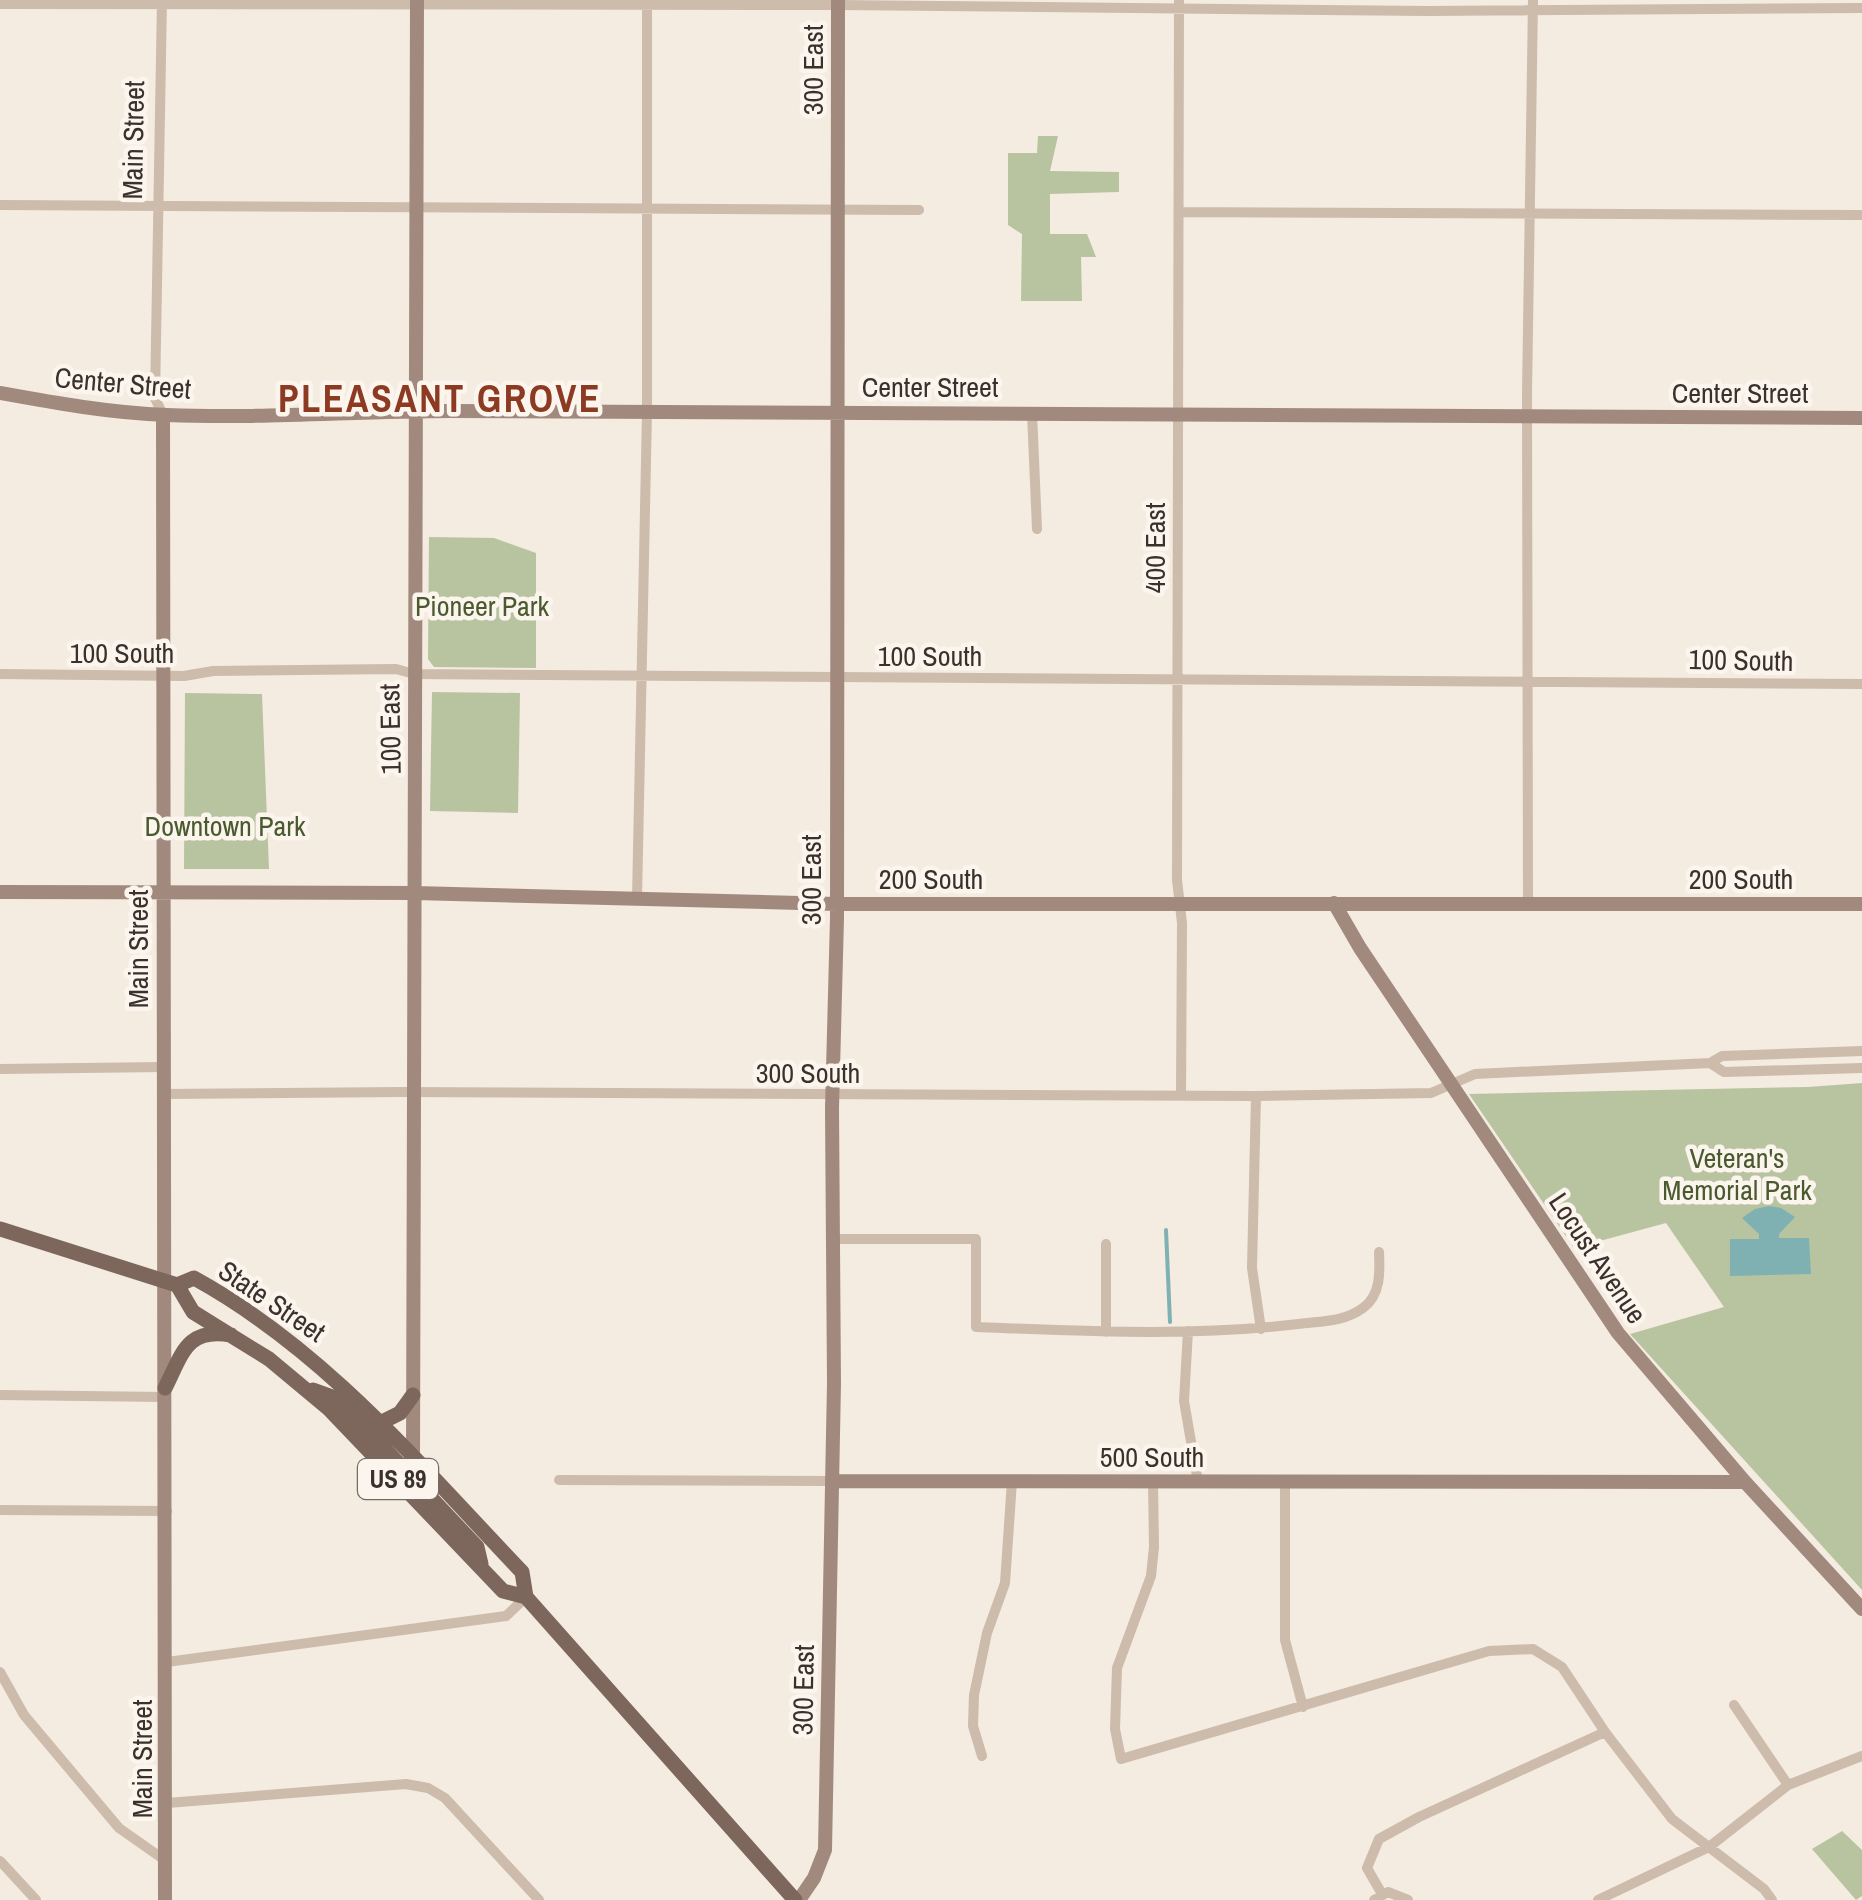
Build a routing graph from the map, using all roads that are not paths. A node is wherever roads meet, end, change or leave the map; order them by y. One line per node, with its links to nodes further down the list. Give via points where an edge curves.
1 (89, 2): 2 (street); 6 (street)
2 (162, 2): 3 (street); 11 (street, Main Street)
3 (417, 2): 4 (street); 12 (street, 100 East)
4 (646, 3): 5 (street); 14 (street)
5 (838, 3): 7 (street); 13 (street, 300 East)
6 (0, 4)
7 (1179, 4): 8 (street, via 1428,11); 16 (street, 400 East)
8 (1533, 4): 9 (street); 17 (street)
9 (1862, 8)
10 (0, 205): 11 (street)
11 (156, 206): 12 (street); 25 (street, Main Street, via 155,398)
12 (416, 206): 14 (street); 20 (street, 100 East)
13 (837, 208): 14 (street); 15 (street); 22 (street, 300 East)
14 (648, 209): 21 (street)
15 (918, 210)
16 (1179, 212): 17 (street); 24 (street, 400 East)
17 (1530, 213): 18 (street); 26 (street)
18 (1862, 214)
19 (0, 393): 25 (street, Center Street)
20 (416, 412): 21 (street, Center Street); 25 (street, Center Street); 30 (street, 100 East)
21 (647, 412): 22 (street, Center Street); 32 (street)
22 (836, 413): 23 (street, Center Street); 33 (street, 300 East)
23 (1032, 413): 24 (street, Center Street); 28 (street)
24 (1177, 414): 26 (street, Center Street); 35 (street, 400 East)
25 (163, 415): 31 (street, Main Street)
26 (1527, 417): 27 (street, Center Street); 34 (street)
27 (1862, 418)
28 (1037, 530)
29 (0, 674): 31 (street, 100 South)
30 (414, 674): 31 (street, 100 South, via 300,669); 32 (street, 100 South); 39 (street, 100 East)
31 (165, 675): 37 (street, Main Street)
32 (642, 678): 33 (street, 100 South); 40 (street)
33 (836, 678): 35 (street, 100 South); 42 (street, 300 East)
34 (1528, 679): 35 (street, 100 South); 36 (street, 100 South); 44 (street)
35 (1177, 680): 43 (street, 400 East)
36 (1862, 684)
37 (162, 891): 38 (street, 200 South); 39 (street, 200 South); 48 (street, Main Street)
38 (0, 892)
39 (415, 893): 40 (street, 200 South); 52 (street, 100 East)
40 (637, 899): 42 (street, 200 South)
41 (1334, 903): 43 (street, 200 South); 44 (street, 200 South); 51 (street, Locust Avenue)
42 (837, 904): 43 (street, 200 South); 54 (street, 300 East)
43 (1180, 904): 55 (street, 400 East)
44 (1528, 904): 45 (street, 200 South)
45 (1862, 904)
46 (1862, 1051): 47 (street, via 1722,1056)
47 (1710, 1063): 49 (street, via 1724,1072); 51 (street, 300 South, via 1475,1074)
48 (163, 1067): 50 (street); 53 (street, Main Street)
49 (1862, 1068)
50 (0, 1069)
51 (1450, 1084): 56 (street, 300 South, via 1431,1094); 78 (street, Locust Avenue, via 1618,1334)
52 (414, 1092): 53 (street, 300 South); 54 (street, 300 South); 69 (street, 100 East)
53 (163, 1094): 61 (street, Main Street)
54 (832, 1095): 55 (street, 300 South); 58 (street, 300 East)
55 (1181, 1095): 56 (street, 300 South)
56 (1256, 1096): 62 (street, via 1252,1268)
57 (0, 1229): 61 (main road, State Street)
58 (834, 1240): 64 (street, via 976,1239 976,1327); 73 (street, 300 East)
59 (1106, 1244): 64 (street)
60 (1379, 1252): 62 (street, via 1380,1281 1368,1305 1346,1319)
61 (170, 1282): 65 (main road, State Street / US 89, via 193,1312); 67 (street, Main Street); 70 (main road, State Street, via 194,1278 261,1318)
62 (1261, 1329): 63 (street)
63 (1188, 1330): 64 (street); 76 (street, via 1184,1401)
64 (1106, 1332)
65 (236, 1336): 66 (main road, State Street / US 89); 67 (main road, via 193,1340)
66 (304, 1386): 71 (main road, via 338,1399); 81 (main road, State Street / US 89)
67 (165, 1392): 68 (street); 80 (street, Main Street)
68 (0, 1395)
69 (413, 1395): 70 (main road, via 400,1413); 71 (street, 100 East)
70 (380, 1423): 71 (main road, State Street)
71 (408, 1463): 81 (main road, via 476,1547); 82 (main road, State Street / US 89, via 443,1489 522,1572)
72 (559, 1480): 73 (street, 500 South)
73 (833, 1481): 74 (street, 500 South); 100 (street, 300 East, via 825,1850)
74 (1012, 1481): 75 (street, 500 South); 89 (street, via 1005,1583 974,1695 973,1726)
75 (1153, 1482): 76 (street, 500 South); 87 (street, via 1151,1576 1118,1668 1115,1729 1121,1759)
76 (1198, 1482): 77 (street, 500 South)
77 (1285, 1482): 78 (street, 500 South); 87 (street, via 1284,1640)
78 (1745, 1482): 83 (street, Locust Avenue)
79 (0, 1510): 80 (street)
80 (167, 1511): 84 (street, Main Street)
81 (483, 1570): 82 (main road, State Street / US 89, via 503,1590)
82 (526, 1597): 84 (street, via 506,1616); 100 (main road, State Street / US 89)
83 (1862, 1609)
84 (167, 1662): 92 (street, Main Street)
85 (0, 1672): 95 (street, via 24,1715 118,1828)
86 (1734, 1705): 91 (street)
87 (1302, 1707): 88 (street, via 1489,1651 1533,1648 1562,1667)
88 (1605, 1732): 93 (street, via 1672,1819); 96 (street, via 1379,1839 1367,1868)
89 (982, 1756)
90 (1862, 1756): 91 (street)
91 (1788, 1785): 93 (street)
92 (167, 1803): 95 (street, Main Street); 99 (street, via 406,1784 428,1788)
93 (1709, 1847): 102 (street); 103 (street)
94 (0, 1861): 97 (street)
95 (166, 1862): 98 (street, Main Street)
96 (1378, 1897): 101 (street, via 1396,1892)
97 (36, 1900)
98 (166, 1900)
99 (538, 1900)
100 (797, 1900)
101 (1408, 1900)
102 (1598, 1900)
103 (1772, 1900)

